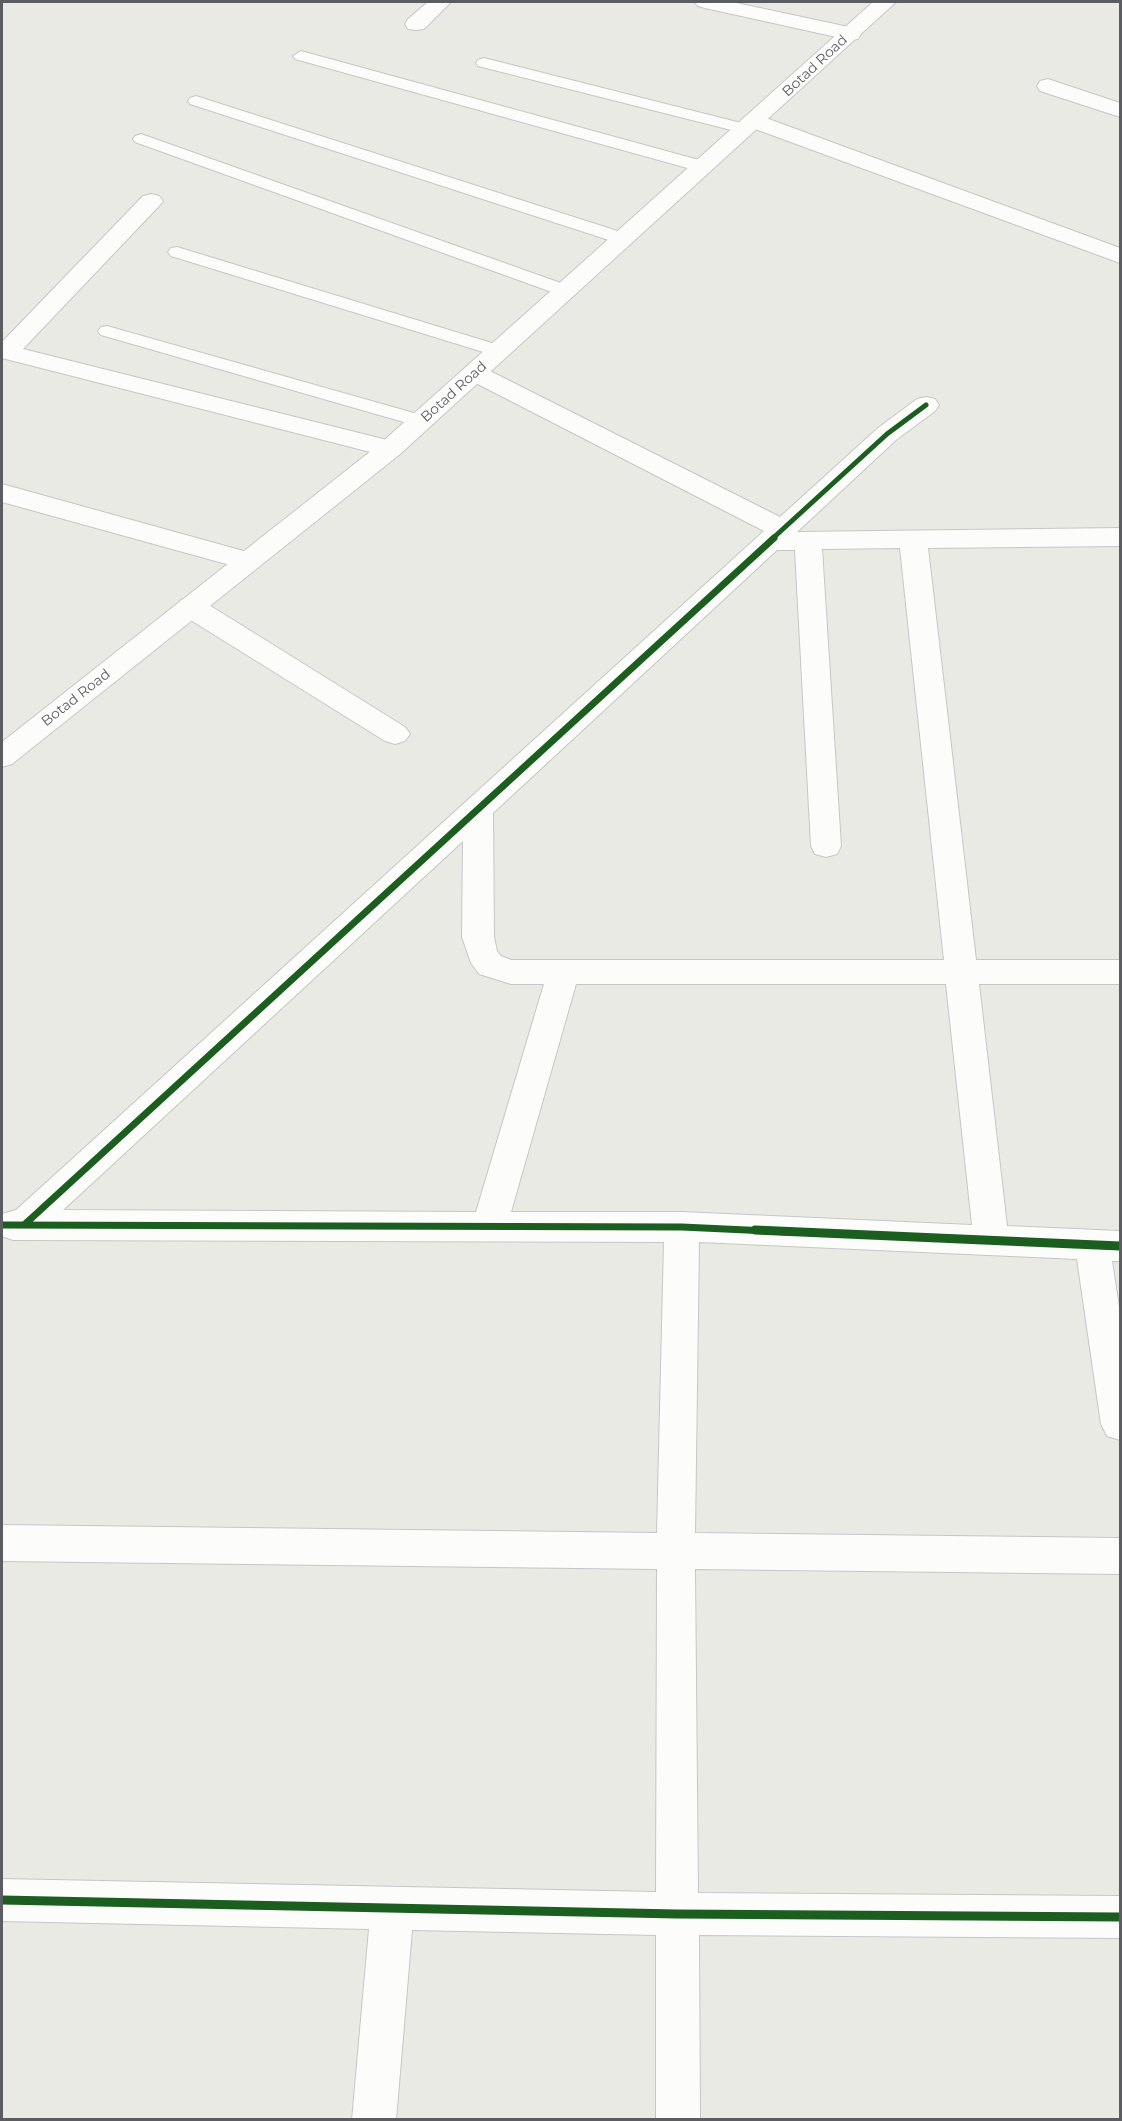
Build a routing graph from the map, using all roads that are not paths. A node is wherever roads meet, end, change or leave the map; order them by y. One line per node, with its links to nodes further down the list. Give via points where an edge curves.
1 (440, 2): 4 (street)
2 (705, 2): 5 (street)
3 (885, 2): 5 (street, Botad Road)
4 (416, 24)
5 (850, 34): 11 (street, Botad Road)
6 (301, 56): 13 (lane)
7 (484, 63): 11 (lane)
8 (1048, 86): 10 (street)
9 (196, 101): 15 (lane)
10 (1120, 110)
11 (751, 125): 13 (street, Botad Road); 17 (street)
12 (141, 139): 18 (lane)
13 (704, 167): 15 (street, Botad Road)
14 (151, 201): 20 (street)
15 (624, 239): 18 (street, Botad Road)
16 (177, 252): 21 (lane)
17 (1120, 256)
18 (566, 291): 21 (street, Botad Road)
19 (106, 331): 24 (lane)
20 (4, 351): 25 (street)
21 (500, 351): 22 (street, Botad Road)
22 (475, 373): 24 (street, Botad Road); 27 (street)
23 (926, 405): 27 (street, via 887,434)
24 (421, 421): 25 (street, Botad Road)
25 (390, 449): 30 (street, Botad Road)
26 (2, 493): 30 (street)
27 (787, 537): 29 (street); 34 (street); 35 (street)
28 (1120, 537): 29 (street)
29 (914, 540): 36 (street)
30 (248, 561): 31 (street, Botad Road)
31 (190, 607): 32 (street); 33 (street, Botad Road)
32 (395, 734)
33 (2, 757)
34 (478, 810): 38 (street, via 478,937 482,954 490,964 511,972); 39 (street)
35 (826, 846)
36 (961, 970): 37 (street); 38 (street); 42 (street)
37 (1120, 972)
38 (563, 973): 40 (street)
39 (13, 1225): 40 (street)
40 (489, 1227): 41 (street)
41 (682, 1227): 42 (street); 46 (street)
42 (991, 1240): 43 (street)
43 (1106, 1246): 44 (street)
44 (1120, 1424)
45 (2, 1543): 46 (street)
46 (676, 1551): 47 (street); 50 (street)
47 (1120, 1556)
48 (2, 1900): 49 (street)
49 (392, 1909): 50 (street); 52 (street)
50 (678, 1914): 51 (street); 53 (street)
51 (1120, 1917)
52 (374, 2120)
53 (678, 2120)

